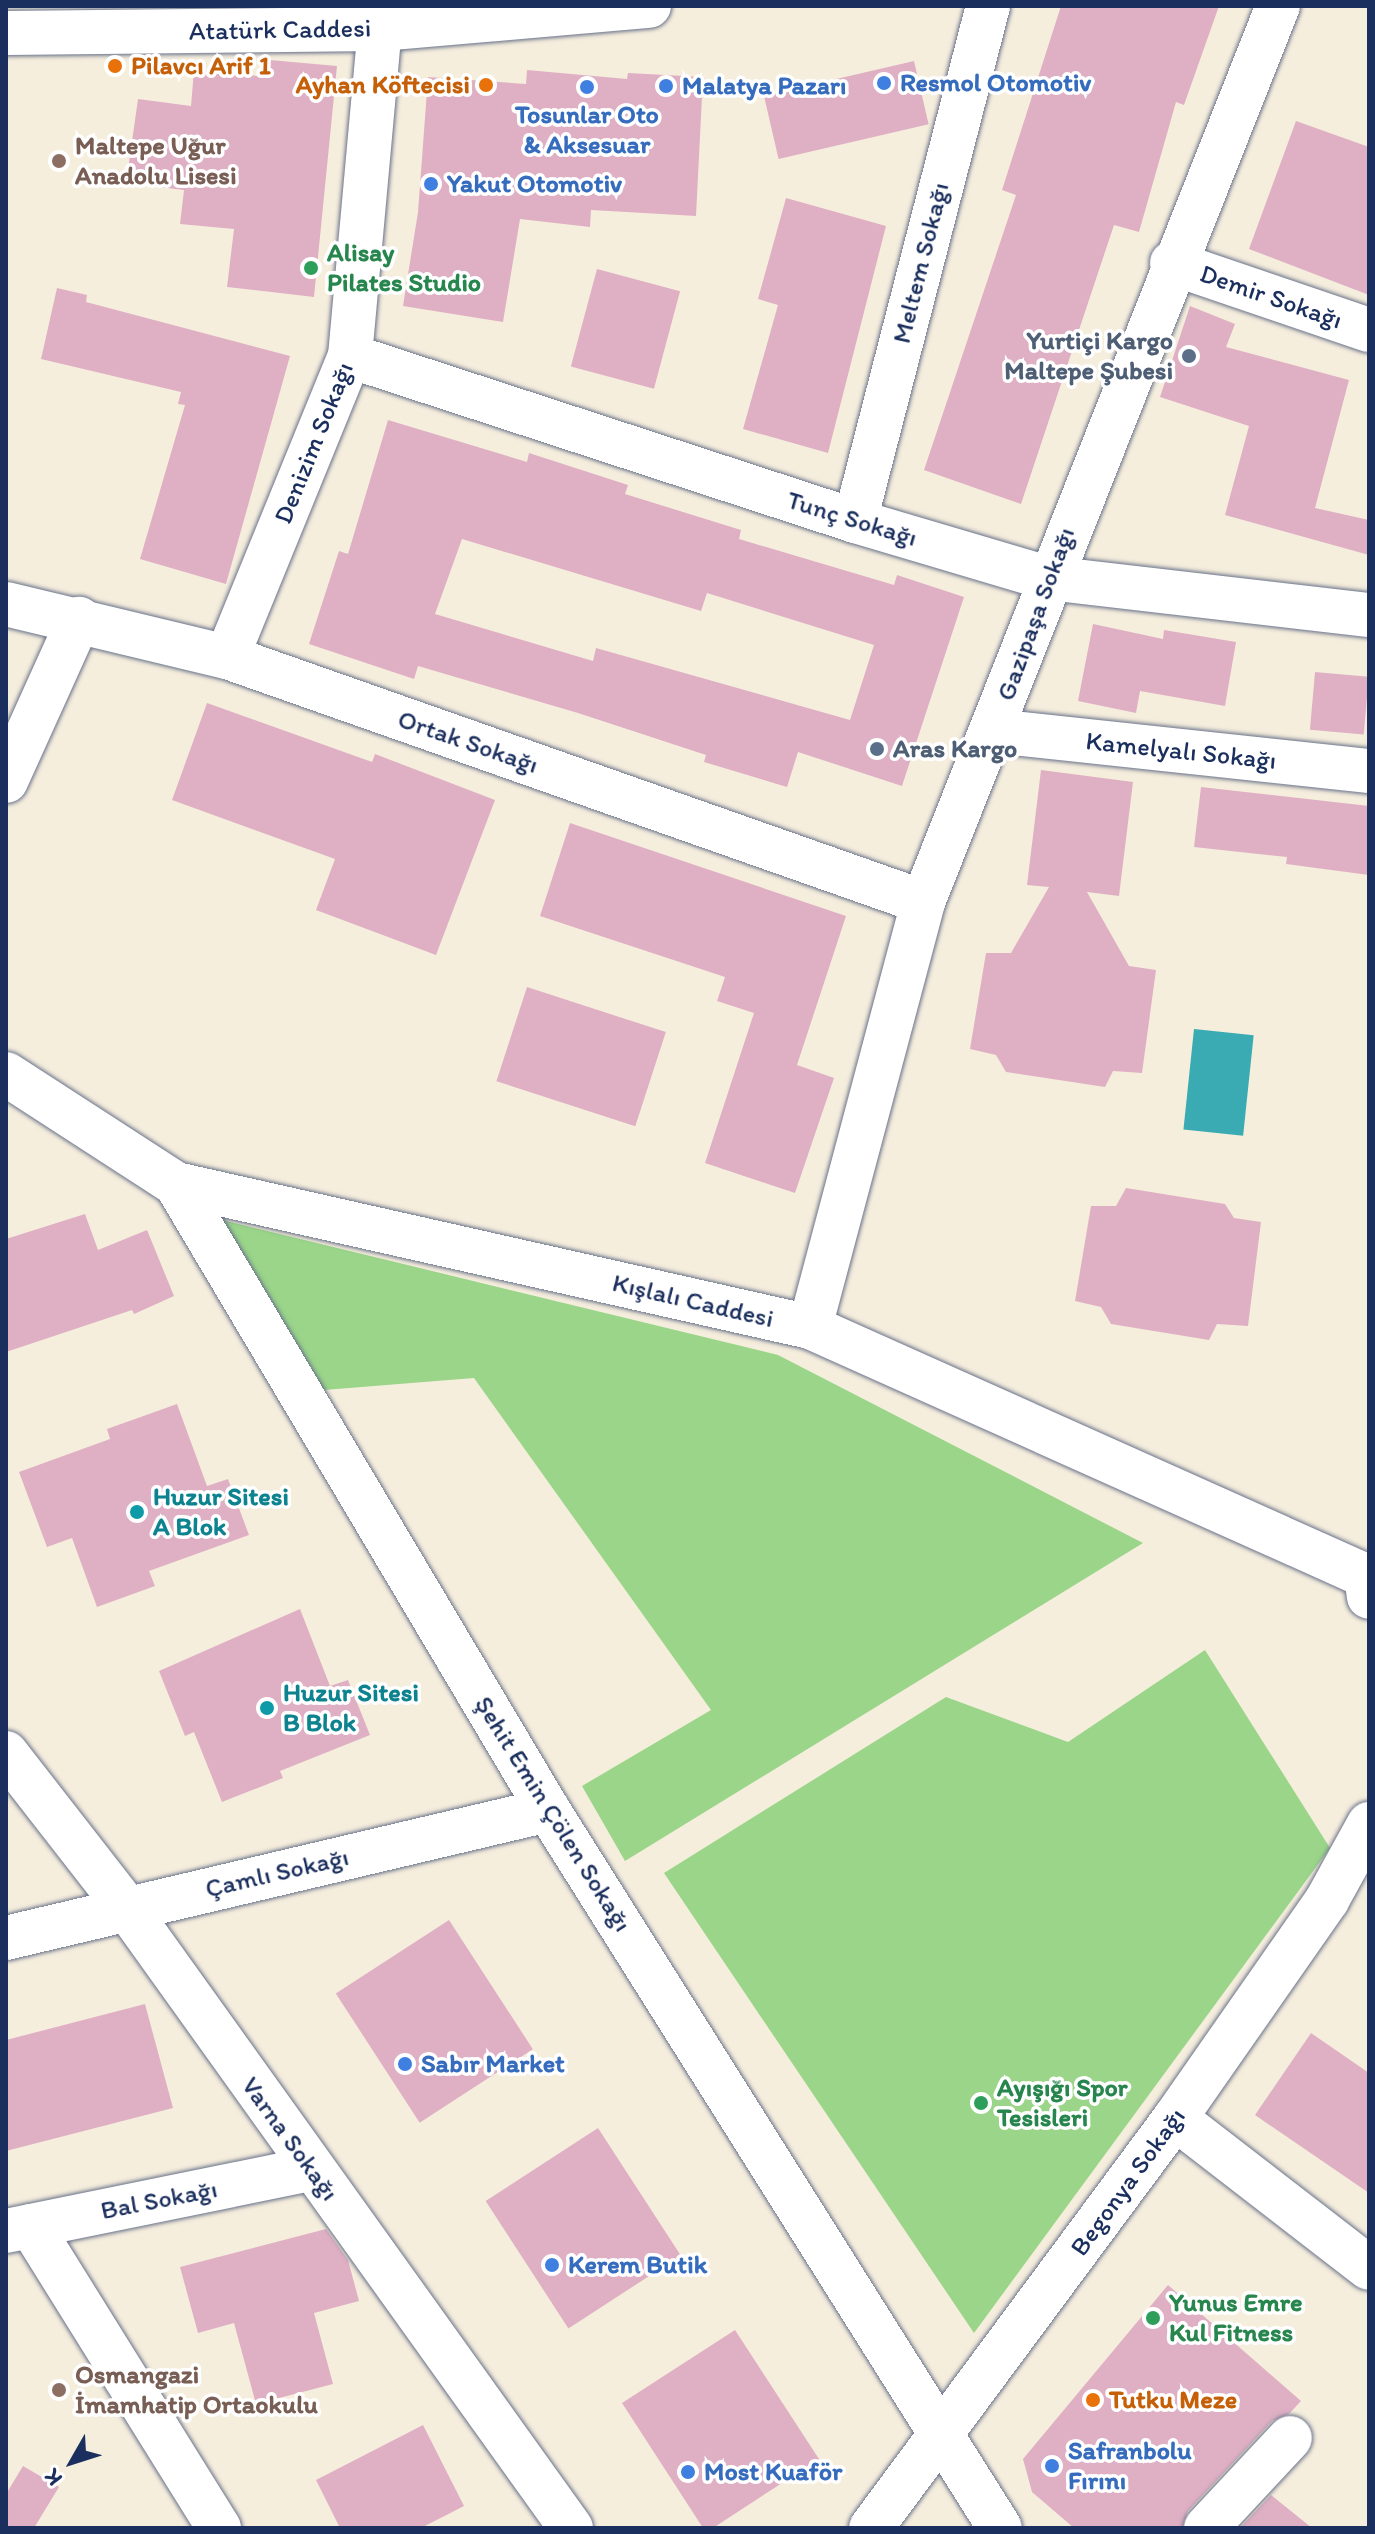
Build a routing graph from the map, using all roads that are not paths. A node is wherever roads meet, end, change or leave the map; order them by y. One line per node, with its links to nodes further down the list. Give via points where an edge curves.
1 (649, 6): 5 (street, Atatürk Caddesi)
2 (988, 6): 10 (street, Meltem Sokağı)
3 (1278, 6): 7 (street, Gazipaşa Sokağı)
4 (58, 20): 5 (street, Atatürk Caddesi); 6 (street, Atatürk Caddesi)
5 (380, 29): 9 (street, Denizim Sokağı)
6 (6, 33)
7 (1172, 263): 8 (street, Demir Sokağı); 11 (street, Gazipaşa Sokağı)
8 (1369, 330)
9 (350, 356): 10 (street, Tunç Sokağı); 15 (street, Denizim Sokağı)
10 (855, 521): 11 (street, Tunç Sokağı)
11 (1048, 578): 13 (street, Tunç Sokağı); 16 (street, Gazipaşa Sokağı)
12 (6, 604): 14 (street, Ortak Sokağı)
13 (1369, 615)
14 (79, 619): 15 (street, Ortak Sokağı); 18 (street)
15 (227, 657): 19 (street, Ortak Sokağı)
16 (994, 731): 17 (street, Kamelyalı Sokağı); 19 (street, Gazipaşa Sokağı)
17 (1369, 771)
18 (6, 781)
19 (923, 902): 22 (street, Gazipaşa Sokağı)
20 (6, 1074): 21 (street, Kışlalı Caddesi)
21 (176, 1184): 22 (street, Kışlalı Caddesi); 25 (street, Şehit Emin Çölen Sokağı)
22 (810, 1327): 23 (street, Kışlalı Caddesi)
23 (1368, 1583)
24 (6, 1753): 27 (street, Varna Sokağı)
25 (548, 1810): 27 (street, Çamlı Sokağı); 33 (street, Şehit Emin Çölen Sokağı)
26 (1369, 1824): 29 (street, Begonya Sokağı, via 1327,1900)
27 (126, 1907): 28 (street, Çamlı Sokağı); 30 (street, Varna Sokağı)
28 (6, 1938)
29 (1175, 2118): 32 (street); 33 (street, Begonya Sokağı)
30 (312, 2169): 31 (street, Bal Sokağı); 36 (street, Varna Sokağı)
31 (19, 2228): 35 (street)
32 (1369, 2268)
33 (942, 2437): 37 (street, Begonya Sokağı); 38 (street, Şehit Emin Çölen Sokağı)
34 (1290, 2438): 39 (street)
35 (219, 2528)
36 (571, 2528)
37 (871, 2528)
38 (1000, 2528)
39 (1206, 2528)

